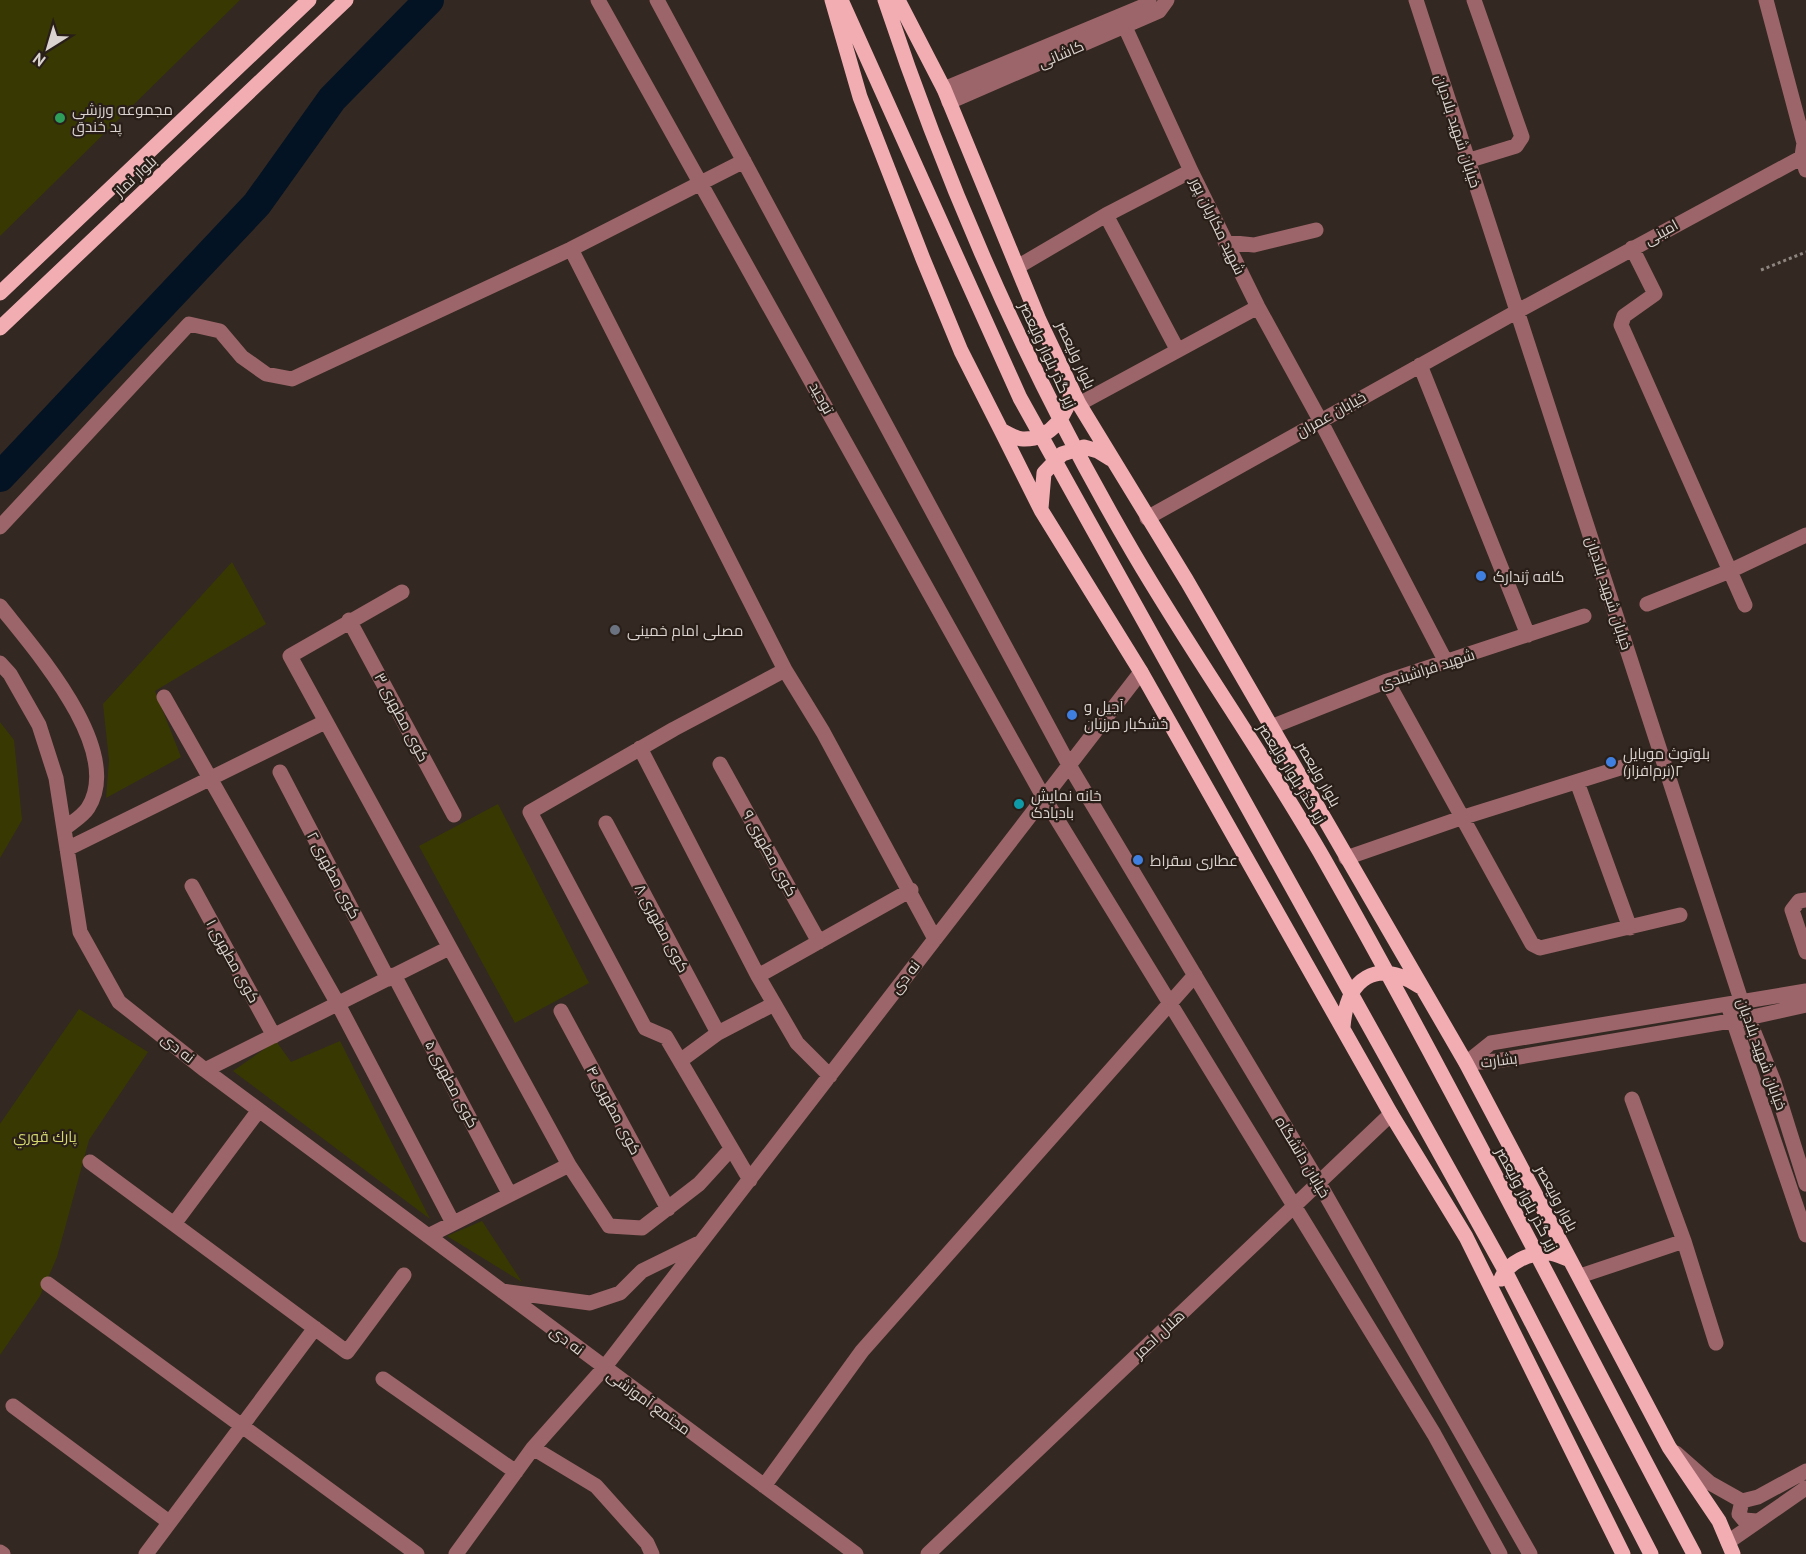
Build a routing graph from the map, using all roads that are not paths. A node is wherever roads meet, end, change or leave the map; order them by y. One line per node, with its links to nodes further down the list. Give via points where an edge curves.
1 (309, 0): 27 (main road, بلوار نماز)
2 (346, 0): 30 (main road, بلوار نماز)
3 (598, 0): 20 (street, توحید)
4 (657, 0): 17 (street)
5 (832, 0): 36 (main road, via 860,97 923,259 961,351)
6 (841, 0): 150 (main road, via 1020,398 1502,1265)
7 (885, 0): 151 (main road, زیر گذر بلوار ولیعصر, via 925,118 993,281 1054,411 1135,556 1324,860 1584,1341)
8 (898, 0): 15 (main road, بلوار ولیعصر)
9 (1149, 0): 15 (street, کاشانی, via 1146,5)
10 (1167, 0): 14 (street, کاشانی, via 1159,11)
11 (1416, 0): 18 (street, خیابان شهید بلادیان)
12 (1474, 0): 18 (street, via 1522,137 1516,146)
13 (1766, 0): 16 (street, via 1804,143)
14 (1125, 27): 15 (street, کاشانی); 19 (street, شهید مکاریان پور)
15 (947, 96): 26 (main road, بلوار ولیعصر)
16 (1805, 160): 24 (street, امینی)
17 (744, 161): 20 (street); 60 (street)
18 (1467, 161): 29 (street, خیابان شهید بلادیان)
19 (1191, 171): 21 (street); 23 (street, شهید مکاریان پور)
20 (701, 181): 25 (street); 65 (street, توحید)
21 (1106, 215): 26 (street); 31 (street)
22 (1316, 230): 23 (street, via 1254,245)
23 (1226, 242): 28 (street, شهید مکاریان پور)
24 (1632, 248): 29 (street, امینی); 42 (street, via 1655,294 1624,316 1621,325)
25 (571, 249): 40 (street, via 292,379 266,374 242,357 220,331 189,324); 52 (street)
26 (1019, 266): 33 (main road, بلوار ولیعصر, via 1039,320)
27 (0, 293)
28 (1258, 307): 31 (street); 35 (street, شهید مکاریان پور)
29 (1516, 312): 32 (street, خیابان عمران); 87 (street, خیابان شهید بلادیان)
30 (0, 328)
31 (1177, 349): 34 (street)
32 (1420, 365): 35 (street, خیابان عمران); 49 (street)
33 (1072, 387): 34 (main road, بلوار ولیعصر); 36 (main road, via 1070,404 1048,432 1021,440)
34 (1079, 404): 37 (main road, بلوار ولیعصر)
35 (1320, 420): 39 (street, خیابان عمران); 50 (street, شهید مکاریان پور)
36 (1001, 430): 38 (main road)
37 (1114, 460): 38 (main road, via 1084,447 1062,454 1044,473); 39 (main road, بلوار ولیعصر)
38 (1041, 510): 53 (main road)
39 (1147, 518): 57 (main road, بلوار ولیعصر)
40 (0, 527)
41 (1806, 535): 42 (street)
42 (1730, 571): 44 (street); 45 (street)
43 (402, 592): 48 (street)
44 (1647, 604)
45 (1745, 605)
46 (0, 606): 69 (street, via 54,675 80,718 96,763 96,789 88,809)
47 (1584, 616): 49 (street, شهید فراشبندی)
48 (349, 620): 56 (street, via 290,656); 66 (street, کوی مطهری ۳)
49 (1528, 635): 50 (street, شهید فراشبندی)
50 (1446, 662): 54 (street, شهید فراشبندی)
51 (0, 663): 69 (street, نه دی, via 39,725 56,778)
52 (785, 670): 58 (street); 73 (street)
53 (1141, 672): 60 (street, نه دی); 94 (main road)
54 (1387, 681): 57 (street, شهید فراشبندی); 67 (street)
55 (164, 697): 63 (street)
56 (325, 722): 63 (street); 79 (street)
57 (1271, 727): 71 (main road, بلوار ولیعصر)
58 (640, 748): 82 (street); 97 (street, via 530,812 645,1028 666,1037)
59 (720, 764): 78 (street, کوی مطهری ۹)
60 (1069, 765): 65 (street, نه دی); 81 (street, خیابان دانشگاه)
61 (1623, 767): 64 (street)
62 (280, 772): 83 (street, کوی مطهری ۲)
63 (209, 778): 70 (street); 88 (street)
64 (1577, 782): 67 (street); 76 (street)
65 (1044, 798): 77 (street, نه دی); 86 (street)
66 (454, 814)
67 (1461, 818): 71 (street); 76 (street, via 1532,944 1540,948)
68 (606, 823): 95 (street, کوی مطهری ۸)
69 (64, 829): 70 (street, نه دی)
70 (67, 849): 99 (street, نه دی, via 80,932 118,1002)
71 (1346, 858): 84 (main road, بلوار ولیعصر)
72 (192, 886): 96 (street, کوی مطهری ۱)
73 (911, 890): 77 (street); 78 (street)
74 (1800, 902): 80 (street, via 1792,910)
75 (1680, 915): 76 (street)
76 (1630, 928)
77 (935, 939): 100 (street, نه دی)
78 (819, 942): 82 (street)
79 (449, 948): 83 (street); 106 (street)
80 (1806, 952)
81 (1195, 975): 86 (street); 108 (street, خیابان دانشگاه)
82 (758, 976): 89 (street)
83 (391, 977): 88 (street); 110 (street, کوی مطهری ۵)
84 (1422, 987): 94 (main road, via 1402,975 1379,971 1368,976 1354,989 1345,1008); 98 (main road, بلوار ولیعصر)
85 (1806, 991): 87 (street, بشارت)
86 (1170, 1001): 111 (street); 135 (street, via 861,1351)
87 (1734, 1001): 92 (street, خیابان شهید بلادیان); 93 (street, خیابان شهید بلادیان); 98 (street, بشارت, via 1491,1043)
88 (338, 1004): 96 (street); 113 (street)
89 (774, 1004): 95 (street); 100 (street, via 797,1043)
90 (1806, 1005): 92 (street, بشارت)
91 (561, 1011): 112 (street, کوی مطهری ۴)
92 (1748, 1018): 93 (street, بشارت); 109 (street, خیابان شهید بلادیان, via 1774,1082)
93 (1732, 1020): 98 (street, بشارت); 115 (street, خیابان شهید بلادیان)
94 (1343, 1027): 103 (main road)
95 (718, 1033): 97 (street)
96 (274, 1036): 99 (street)
97 (680, 1061): 104 (street)
98 (1466, 1063): 119 (main road, بلوار ولیعصر)
99 (205, 1070): 102 (street, نه دی)
100 (830, 1076): 107 (street, نه دی)
101 (1632, 1099): 118 (street)
102 (259, 1110): 114 (street); 116 (street, نه دی)
103 (1391, 1114): 108 (street, هلال احمر); 124 (main road, via 1466,1237)
104 (730, 1150): 107 (street); 112 (street, via 699,1184)
105 (90, 1162): 114 (street)
106 (569, 1166): 110 (street); 112 (street, via 609,1226 642,1228)
107 (750, 1180): 117 (street, نه دی)
108 (1319, 1183): 111 (street, هلال احمر); 148 (street, خیابان دانشگاه)
109 (1806, 1184)
110 (509, 1193): 113 (street)
111 (1293, 1207): 146 (street, هلال احمر); 147 (street, via 1434,1434)
112 (668, 1209)
113 (453, 1223): 116 (street)
114 (174, 1224): 125 (street)
115 (1806, 1235)
116 (428, 1236): 123 (street, نه دی)
117 (702, 1241): 123 (street, via 642,1271 620,1293 590,1303); 127 (street, نه دی)
118 (1684, 1241): 121 (street); 126 (street)
119 (1570, 1260): 121 (main road, بلوار ولیعصر); 124 (main road, via 1549,1253 1523,1258 1506,1268 1498,1285)
120 (404, 1275): 125 (street, via 347,1352)
121 (1580, 1276): 131 (main road, بلوار ولیعصر)
122 (48, 1284): 130 (street)
123 (501, 1291): 127 (street, نه دی)
124 (1498, 1305): 149 (main road)
125 (315, 1328): 130 (street)
126 (1716, 1343)
127 (604, 1368): 132 (street, مجتمع آموزشی); 135 (street, مجتمع آموزشی)
128 (383, 1379): 134 (street)
129 (13, 1406): 139 (street)
130 (242, 1426): 139 (street); 142 (street)
131 (1669, 1447): 137 (street, via 1710,1483); 140 (main road, بلوار ولیعصر, via 1719,1521)
132 (533, 1448): 134 (street, مجتمع آموزشی); 144 (street, via 596,1486 647,1543)
133 (1806, 1471): 137 (street, via 1758,1497)
134 (516, 1472): 143 (street, مجتمع آموزشی)
135 (764, 1486): 145 (street, مجتمع آموزشی)
136 (1806, 1488): 138 (street)
137 (1742, 1500): 138 (street, via 1739,1514 1744,1520)
138 (1757, 1521): 140 (street)
139 (169, 1522): 141 (street)
140 (1730, 1548)
141 (146, 1554)
142 (417, 1554)
143 (456, 1554)
144 (652, 1554)
145 (856, 1554)
146 (928, 1554)
147 (1500, 1554)
148 (1530, 1554)
149 (1623, 1554)
150 (1651, 1554)
151 (1694, 1554)

